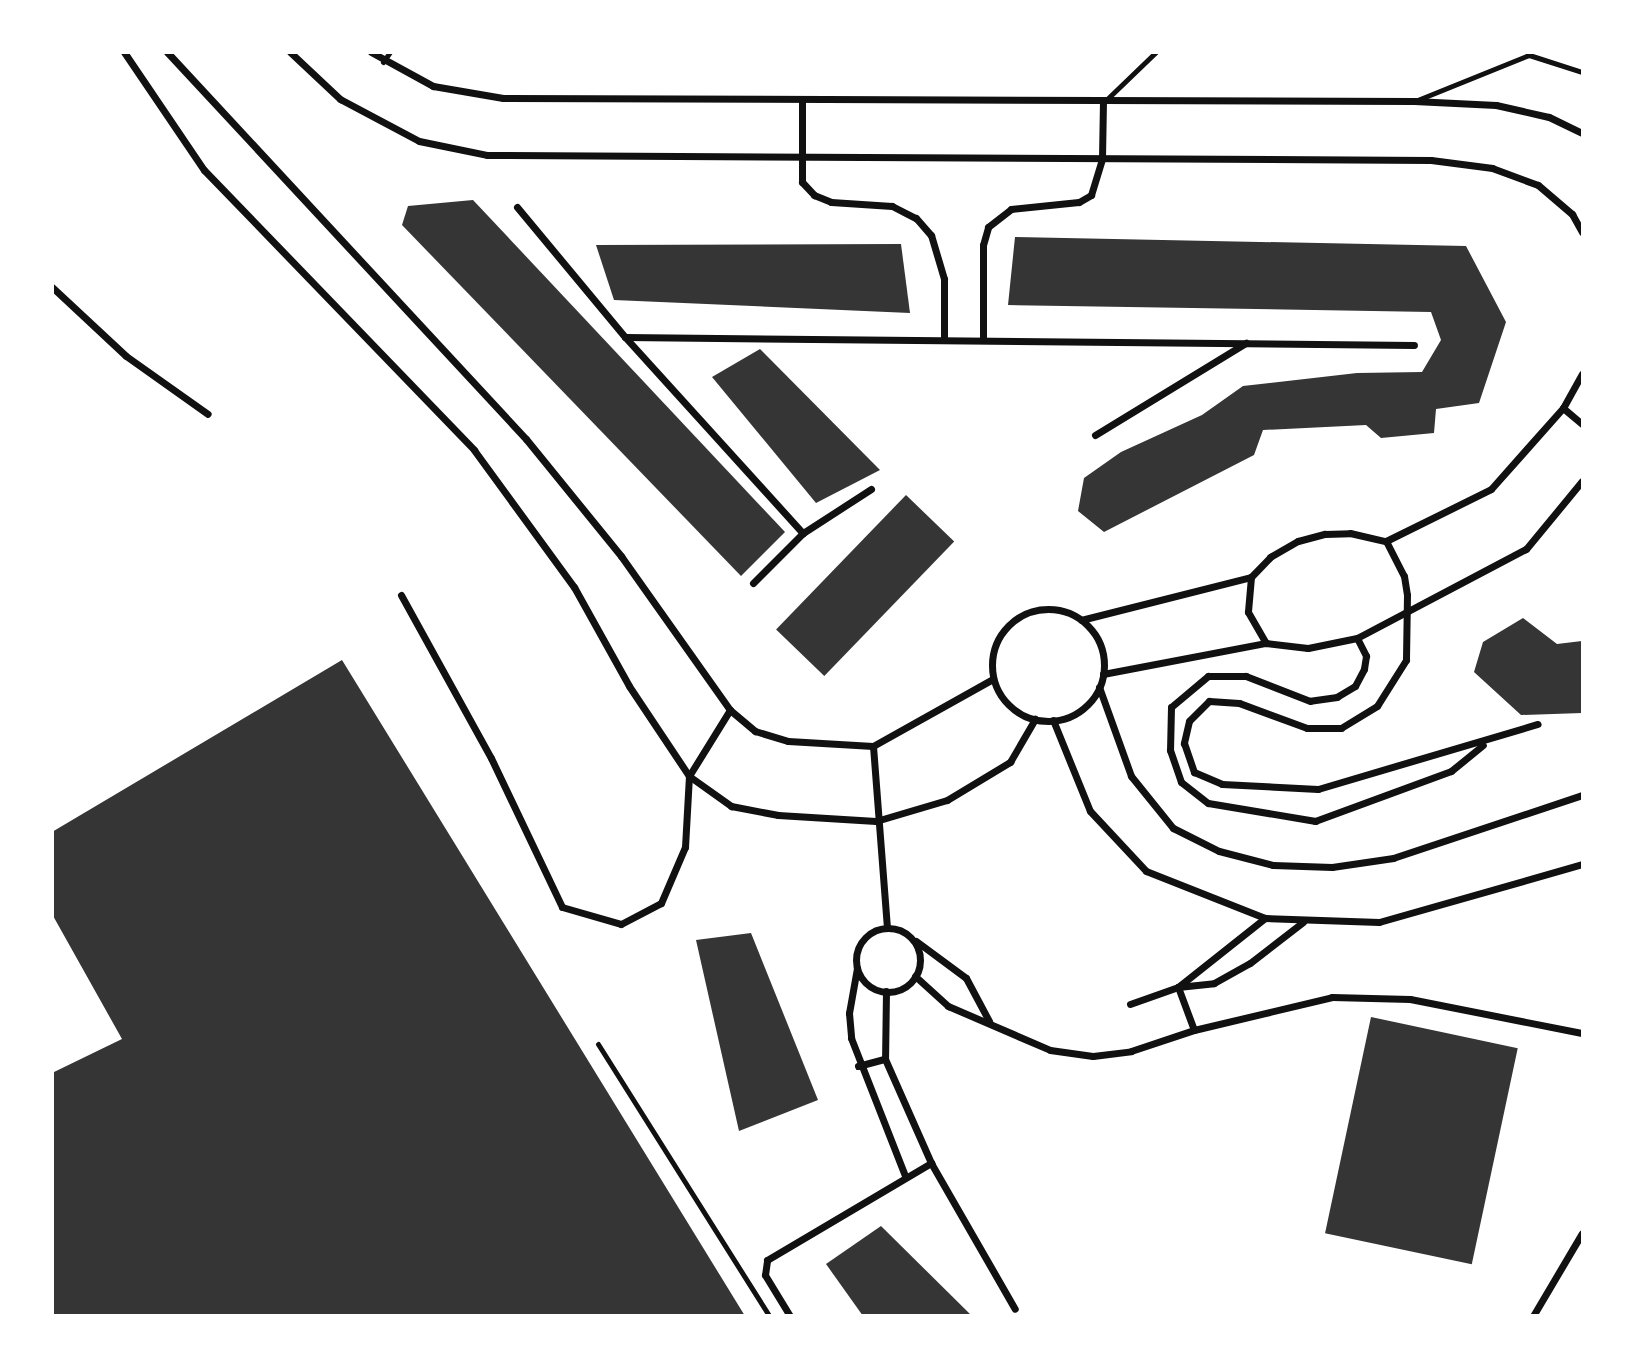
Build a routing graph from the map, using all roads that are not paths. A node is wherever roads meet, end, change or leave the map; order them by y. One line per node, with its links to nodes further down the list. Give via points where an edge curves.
1 (124, 52): 49 (street, via 205,170 474,450 574,587 629,686)
2 (167, 52): 43 (street, via 526,439 621,556)
3 (290, 52): 15 (street, via 340,99 419,141 487,155)
4 (372, 52): 8 (street)
5 (390, 52): 8 (lane)
6 (1156, 52): 12 (lane)
7 (1530, 54): 9 (lane); 11 (lane)
8 (383, 62): 10 (street, via 433,86 503,98)
9 (1583, 72)
10 (802, 100): 12 (street); 15 (street)
11 (1413, 101): 12 (street); 13 (street, via 1496,105 1549,117)
12 (1103, 102): 14 (street)
13 (1583, 133)
14 (1102, 158): 15 (street); 17 (street, via 1431,160 1492,167 1538,185 1572,214); 21 (street, via 1091,195 1079,202 1010,209 988,227 983,245)
15 (800, 159): 20 (street, via 802,182 814,195 831,202 892,206 916,218 931,235 944,278)
16 (517, 207): 19 (street)
17 (1583, 232)
18 (52, 287): 26 (street, via 126,356)
19 (625, 337): 20 (street); 31 (street)
20 (944, 339): 21 (street)
21 (984, 339): 22 (street)
22 (1247, 343): 23 (street); 28 (street)
23 (1414, 345)
24 (1583, 374): 25 (street)
25 (1563, 408): 27 (street); 32 (street, via 1491,489)
26 (208, 414)
27 (1583, 424)
28 (1095, 435)
29 (1583, 481): 36 (street, via 1526,549)
30 (871, 489): 31 (street)
31 (803, 533): 34 (street)
32 (1387, 541): 33 (street, via 1350,533 1325,534 1280,552); 36 (street, via 1404,576)
33 (1251, 577): 37 (street); 39 (street, via 1248,612)
34 (753, 583)
35 (401, 595): 49 (street, via 491,758 562,908 621,924 661,903 685,847)
36 (1407, 615): 38 (street); 47 (street, via 1406,660 1377,706 1341,728 1307,728 1239,703 1209,701 1189,721 1184,743 1194,772 1222,784 1318,789)
37 (1081, 620): 40 (street, via 1100,644); 41 (street, via 1058,610 1021,615 996,643)
38 (1357, 638): 39 (street, via 1308,648); 47 (street, via 1366,656 1364,669 1355,685 1337,697 1310,701 1246,676 1208,676 1171,707 1170,750 1181,782 1208,803 1315,821 1451,771)
39 (1266, 643): 40 (street)
40 (1103, 674): 42 (street)
41 (993, 679): 44 (street, via 1009,705); 48 (street)
42 (1100, 687): 45 (street, via 1081,710); 50 (street, via 1131,776 1173,828 1219,850 1273,865 1332,867 1394,858)
43 (730, 710): 48 (street, via 755,731 788,741); 49 (street)
44 (1035, 719): 45 (street); 51 (street, via 1010,762 947,800)
45 (1053, 720): 53 (street, via 1090,811 1146,871)
46 (1538, 724): 47 (street)
47 (1486, 743)
48 (873, 746): 51 (street)
49 (689, 776): 51 (street, via 732,806 778,815)
50 (1583, 795)
51 (876, 821): 55 (street)
52 (1583, 864): 54 (street, via 1379,922)
53 (1265, 918): 54 (street); 59 (street)
54 (1304, 922): 59 (street, via 1250,963 1214,983)
55 (887, 927): 56 (street); 57 (street, via 869,933 857,949)
56 (904, 931): 58 (street, via 916,943 921,960); 62 (street, via 966,978)
57 (857, 968): 60 (street, via 866,985); 67 (street, via 849,1023)
58 (915, 976): 60 (street, via 903,988); 62 (street, via 948,1006)
59 (1178, 986): 61 (street); 63 (street)
60 (886, 991): 66 (street)
61 (1130, 1004)
62 (989, 1021): 63 (street, via 1050,1050 1093,1056 1131,1051)
63 (1194, 1030): 64 (street, via 1332,997 1410,999)
64 (1583, 1033)
65 (598, 1044): 72 (lane)
66 (885, 1059): 67 (street); 68 (street)
67 (858, 1066): 69 (street)
68 (931, 1163): 69 (street); 71 (street)
69 (905, 1176): 73 (street, via 767,1260 765,1275)
70 (1583, 1233): 74 (street)
71 (1015, 1309)
72 (769, 1315)
73 (790, 1315)
74 (1533, 1315)

